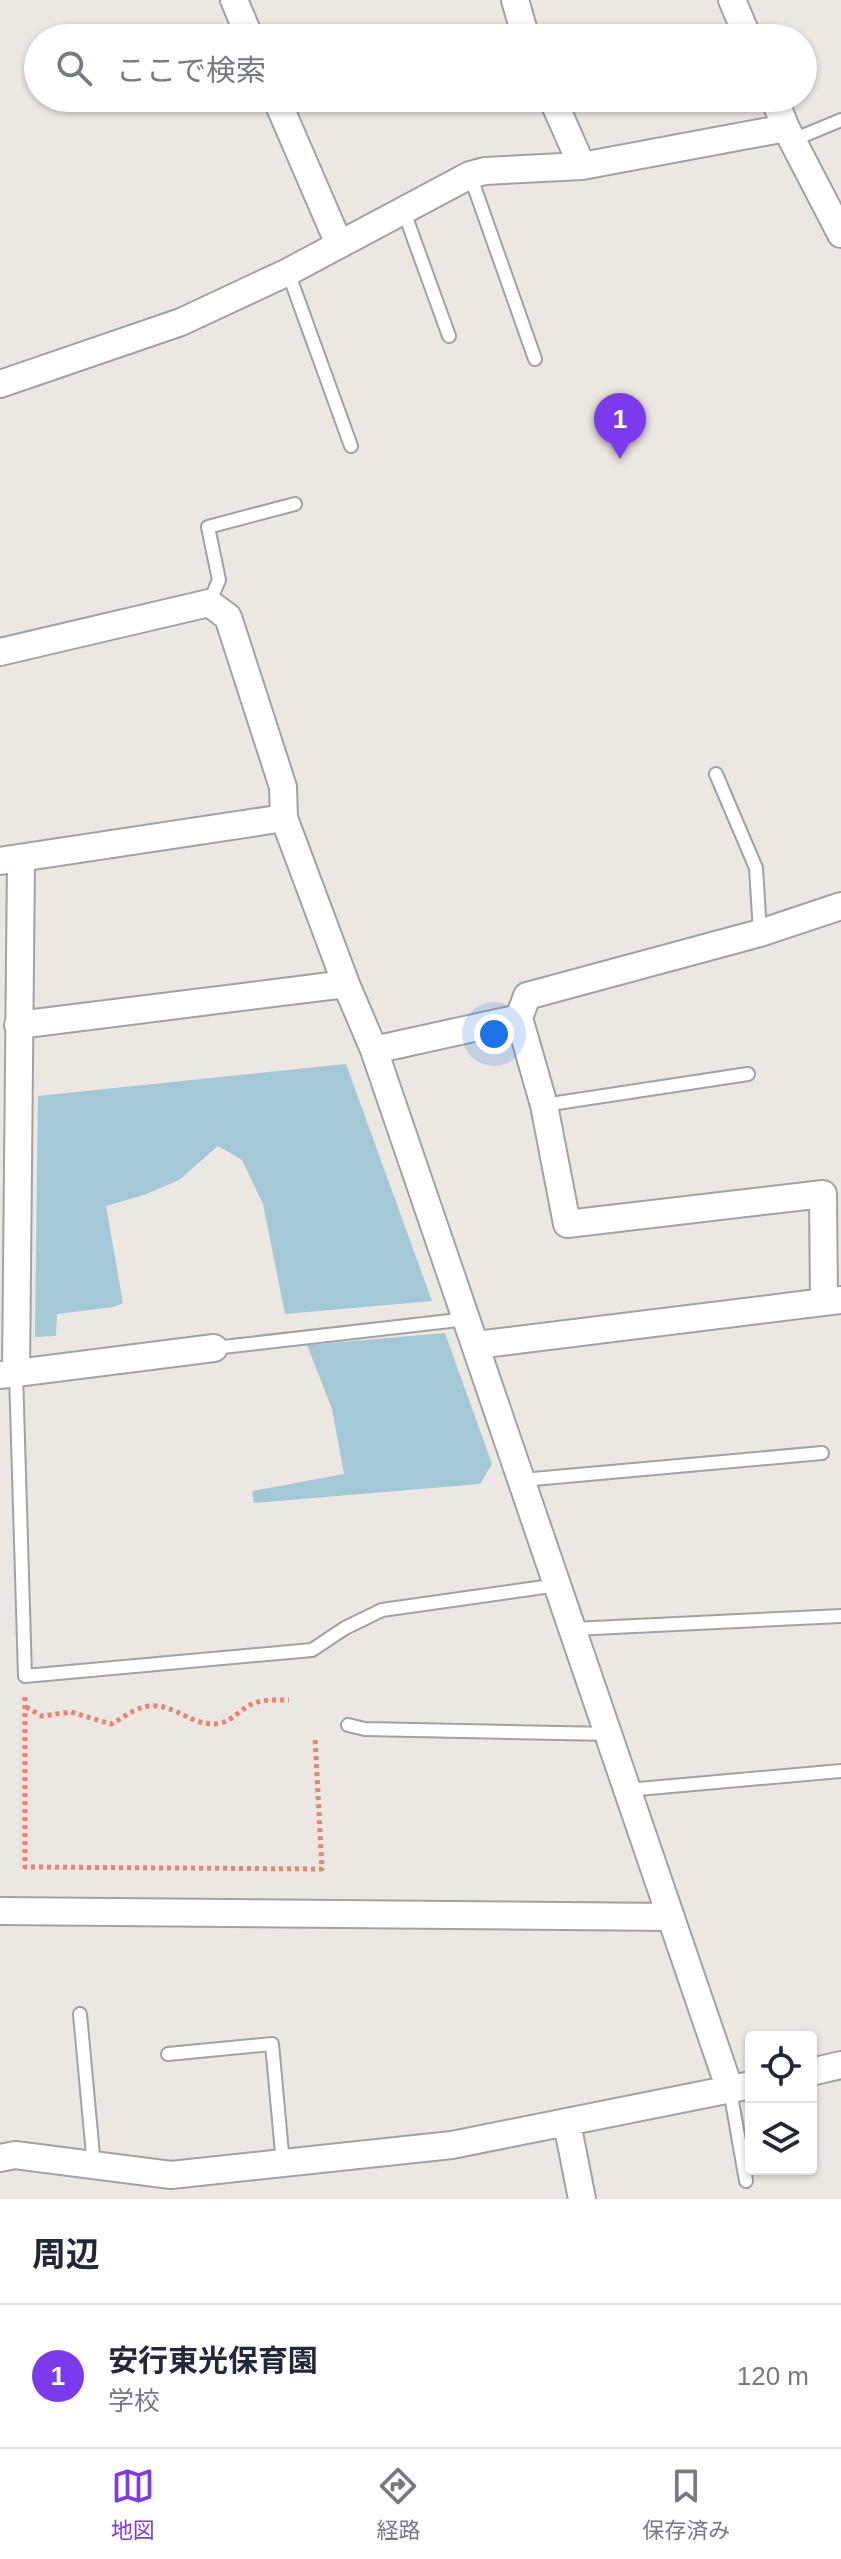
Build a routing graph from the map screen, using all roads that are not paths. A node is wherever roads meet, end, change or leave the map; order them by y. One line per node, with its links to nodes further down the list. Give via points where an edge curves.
1 (234, 0): 4 (street)
2 (515, 0): 5 (street)
3 (732, 0): 6 (street)
4 (244, 24)
5 (522, 24)
6 (742, 24)
7 (282, 112): 16 (street)
8 (558, 112): 12 (street)
9 (780, 112): 11 (street)
10 (841, 120): 11 (lane)
11 (790, 134): 12 (street); 15 (street)
12 (582, 166): 13 (street)
13 (470, 175): 14 (street); 19 (lane)
14 (403, 209): 16 (street); 18 (lane)
15 (841, 234)
16 (339, 244): 17 (street)
17 (288, 272): 20 (street, via 181,322); 21 (lane)
18 (449, 336)
19 (535, 359)
20 (0, 384)
21 (351, 446)
22 (295, 504): 23 (lane, via 208,527 219,580)
23 (209, 603): 24 (street); 26 (street, via 228,617 283,787)
24 (0, 652)
25 (716, 774): 29 (lane, via 756,868)
26 (284, 818): 27 (street); 30 (street)
27 (10, 860): 32 (street)
28 (841, 906): 29 (street)
29 (760, 933): 31 (street, via 527,996)
30 (346, 984): 32 (street); 33 (street)
31 (519, 1018): 33 (street); 35 (street)
32 (18, 1025): 40 (street)
33 (374, 1050): 37 (street)
34 (748, 1074): 35 (lane)
35 (544, 1105): 36 (street, via 567,1224 823,1194)
36 (832, 1301): 38 (street)
37 (467, 1319): 38 (street); 39 (lane)
38 (476, 1345): 42 (street)
39 (214, 1348): 40 (street)
40 (8, 1374): 43 (lane, via 25,1676 313,1656 345,1628 382,1610)
41 (822, 1453): 42 (lane)
42 (522, 1480): 43 (street)
43 (558, 1585): 45 (street)
44 (841, 1616): 45 (lane)
45 (573, 1629): 47 (street)
46 (348, 1725): 47 (lane)
47 (609, 1734): 49 (street)
48 (841, 1771): 49 (lane)
49 (627, 1790): 51 (street)
50 (0, 1911): 51 (street)
51 (671, 1917): 56 (street)
52 (80, 2014): 60 (lane)
53 (168, 2054): 59 (lane, via 272,2044)
54 (841, 2065): 55 (street)
55 (817, 2071)
56 (740, 2088): 57 (street); 61 (lane)
57 (567, 2123): 59 (street, via 452,2145); 62 (street)
58 (0, 2158): 60 (street, via 15,2155)
59 (283, 2164): 60 (street, via 171,2175)
60 (94, 2166)
61 (746, 2181)
62 (582, 2199)

